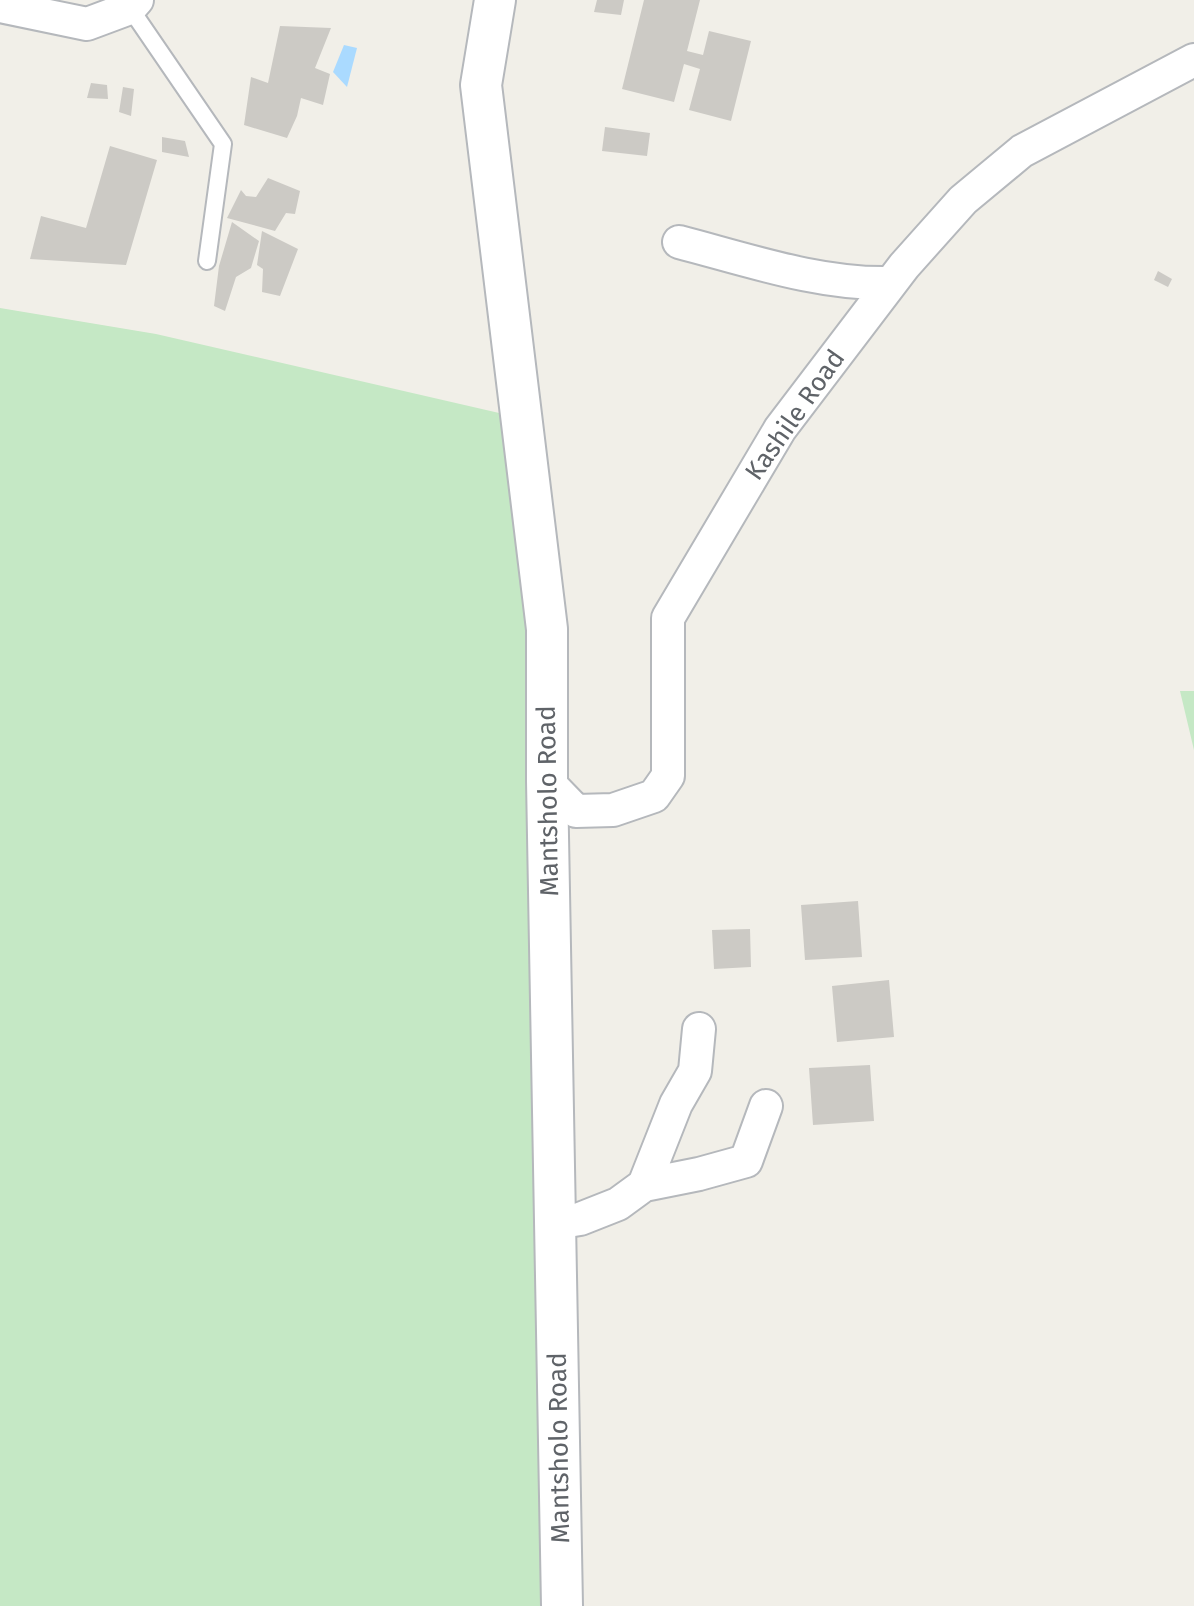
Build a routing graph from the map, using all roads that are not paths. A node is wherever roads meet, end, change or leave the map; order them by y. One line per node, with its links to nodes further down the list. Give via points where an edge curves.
1 (495, 0): 8 (street, Mantsholo Road, via 481,85 547,629)
2 (134, 4): 3 (street, via 87,24); 6 (lane, via 223,144)
3 (0, 6)
4 (1194, 60): 7 (street, Kashile Road, via 1022,151 963,200)
5 (679, 242): 7 (street, via 770,266 865,284)
6 (207, 261)
7 (891, 283): 8 (street, Kashile Road, via 780,429 668,618 668,776 654,796 613,810 576,811)
8 (547, 781): 12 (street, Mantsholo Road)
9 (699, 1029): 11 (street, via 695,1071)
10 (766, 1106): 11 (street, via 746,1161)
11 (644, 1185): 12 (street, via 618,1204)
12 (555, 1223): 13 (street, Mantsholo Road)
13 (562, 1606)

